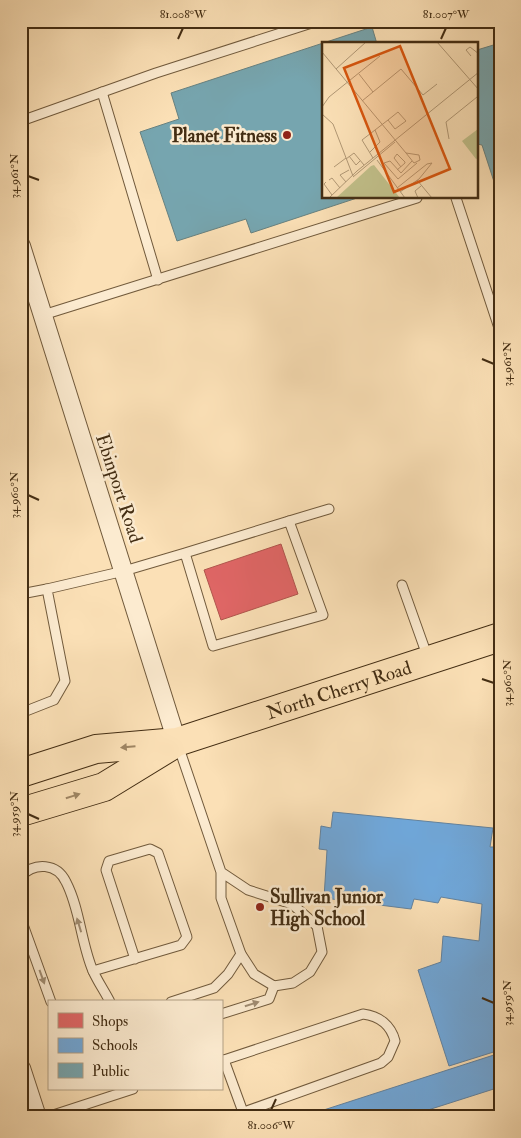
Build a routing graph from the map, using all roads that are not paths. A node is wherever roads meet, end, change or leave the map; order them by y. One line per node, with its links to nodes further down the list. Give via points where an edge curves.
1 (318, 21): 2 (lane)
2 (102, 92): 3 (lane); 7 (lane)
3 (21, 121)
4 (414, 199): 7 (lane)
5 (456, 199): 9 (lane)
6 (21, 246): 8 (street, Ebinport Road)
7 (158, 280): 8 (lane)
8 (43, 315): 13 (street, Ebinport Road)
9 (500, 331)
10 (328, 509): 11 (lane)
11 (290, 521): 12 (lane); 12 (lane, via 323,615 213,646)
12 (185, 553): 13 (lane)
13 (124, 571): 15 (lane); 20 (street, Ebinport Road)
14 (402, 585): 18 (lane)
15 (46, 589): 16 (lane); 19 (lane, via 65,681 54,700)
16 (21, 594)
17 (500, 637): 18 (main road, North Cherry Road)
18 (429, 660): 20 (main road, North Cherry Road)
19 (21, 713)
20 (177, 742): 21 (main road, North Cherry Road, one-way to 21, via 96,750); 22 (main road, North Cherry Road, one-way to 20, via 104,787); 23 (lane)
21 (21, 773)
22 (21, 812)
23 (221, 872): 26 (lane, via 221,898); 29 (lane, via 248,890 292,904 318,926 322,952 310,972 293,983)
24 (21, 876): 28 (lane, one-way to 24, via 66,881 54,868 41,866 27,870)
25 (21, 918): 30 (lane, one-way to 30)
26 (241, 954): 29 (lane, via 254,974); 32 (lane, via 214,988)
27 (135, 959): 27 (lane, via 181,945 187,937 158,853 150,849 109,861 106,870); 28 (lane)
28 (93, 971): 31 (lane)
29 (274, 986): 33 (lane, one-way to 29, via 269,999)
30 (50, 1000)
31 (109, 1000)
32 (177, 1000)
33 (222, 1014)
34 (222, 1060): 37 (lane); 37 (lane, via 363,1014 382,1020 393,1033 393,1048 381,1063)
35 (21, 1068): 38 (street)
36 (130, 1090): 39 (lane)
37 (243, 1112): 40 (lane)
38 (37, 1117)
39 (47, 1117)
40 (230, 1117)

